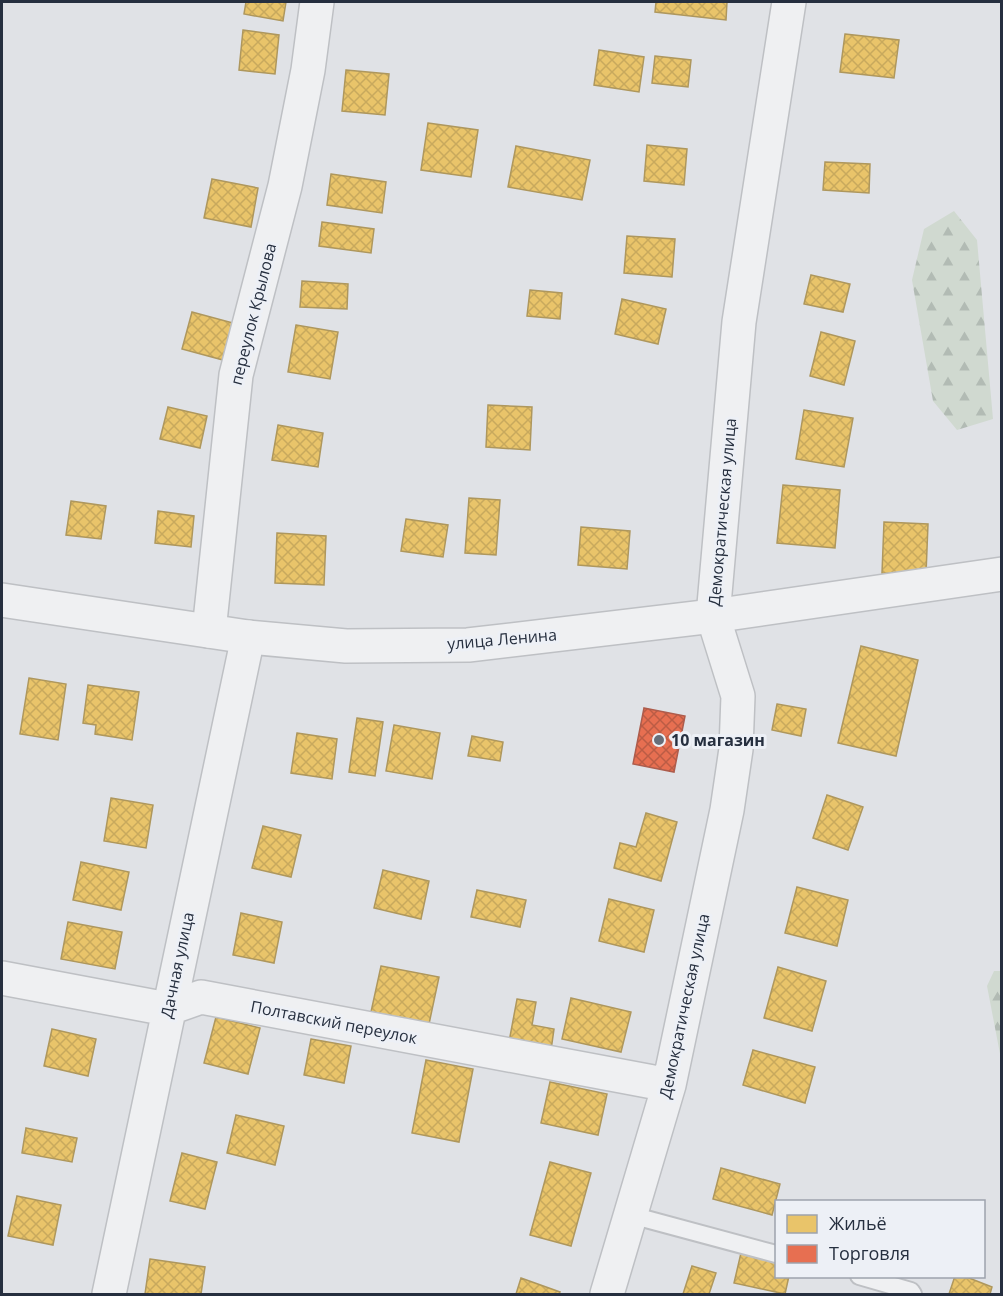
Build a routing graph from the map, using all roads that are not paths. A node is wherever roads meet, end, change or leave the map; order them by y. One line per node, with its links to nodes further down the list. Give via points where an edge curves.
1 (317, 2): 6 (street, переулок Крылова, via 285,186 236,375)
2 (789, 2): 5 (street, Демократическая улица, via 739,322)
3 (1002, 574): 5 (street, улица Ленина)
4 (2, 600): 6 (street, улица Ленина)
5 (713, 616): 7 (street, улица Ленина, via 468,645 346,646); 10 (street, Демократическая улица, via 738,696 736,749 727,810)
6 (209, 631): 7 (street, улица Ленина)
7 (248, 637): 9 (street, Дачная улица)
8 (2, 978): 9 (street)
9 (167, 1009): 10 (street, Полтавский переулок, via 201,997); 14 (street, Дачная улица)
10 (669, 1085): 11 (street, Демократическая улица)
11 (631, 1215): 12 (lane); 15 (street, Демократическая улица)
12 (775, 1253)
13 (866, 1278): 16 (lane)
14 (109, 1294)
15 (607, 1294)
16 (912, 1294)

